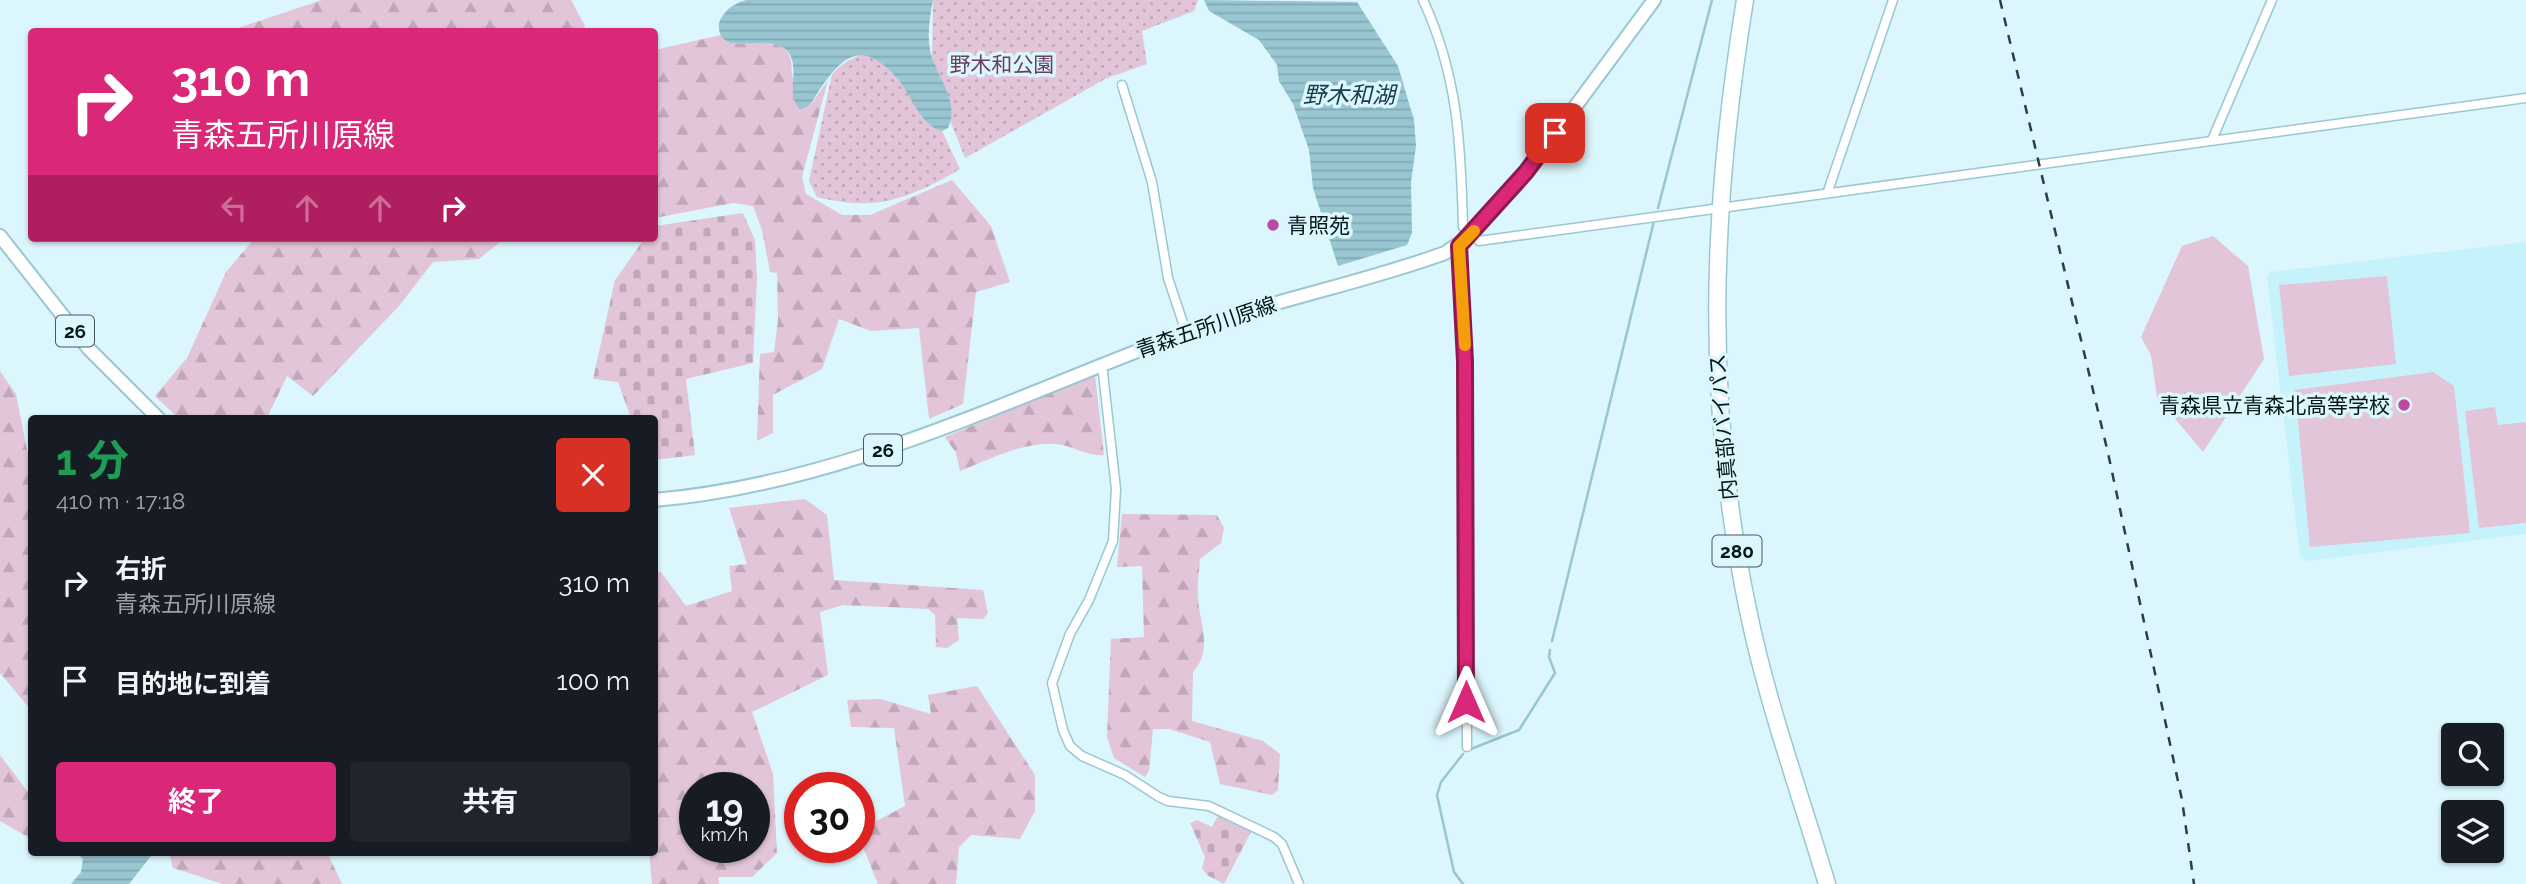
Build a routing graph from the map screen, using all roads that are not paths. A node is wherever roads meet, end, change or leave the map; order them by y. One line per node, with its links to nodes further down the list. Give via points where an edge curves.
1 (1423, 0): 11 (street, via 1438,34 1455,102 1461,138 1463,227)
2 (1654, 0): 11 (main road, 青森五所川原線 / 26, via 1538,157)
3 (1745, 0): 10 (highway, 内真部バイパス / 280)
4 (1893, 0): 9 (street)
5 (2272, 0): 8 (street)
6 (1122, 85): 14 (street, via 1152,182 1168,278)
7 (2526, 98): 8 (street)
8 (2212, 140): 9 (street)
9 (1828, 191): 10 (street)
10 (1718, 207): 11 (street, via 1527,236 1479,241); 20 (highway, 内真部バイパス / 280, via 1715,312 1719,416 1735,542 1765,678)
11 (1471, 235): 13 (main road, 青森五所川原線 / 26)
12 (0, 236): 16 (main road, 26, via 89,349)
13 (1459, 246): 14 (main road, 青森五所川原線 / 26); 18 (street, via 1465,361)
14 (1186, 332): 15 (main road, 青森五所川原線 / 26)
15 (1102, 364): 17 (main road, 青森五所川原線 / 26, via 830,468 756,486); 19 (street, via 1116,489 1113,541 1052,683 1063,730 1070,746 1082,756 1159,797 1209,806 1274,836)
16 (155, 415)
17 (658, 499)
18 (1467, 747)
19 (1299, 884)
20 (1827, 884)

